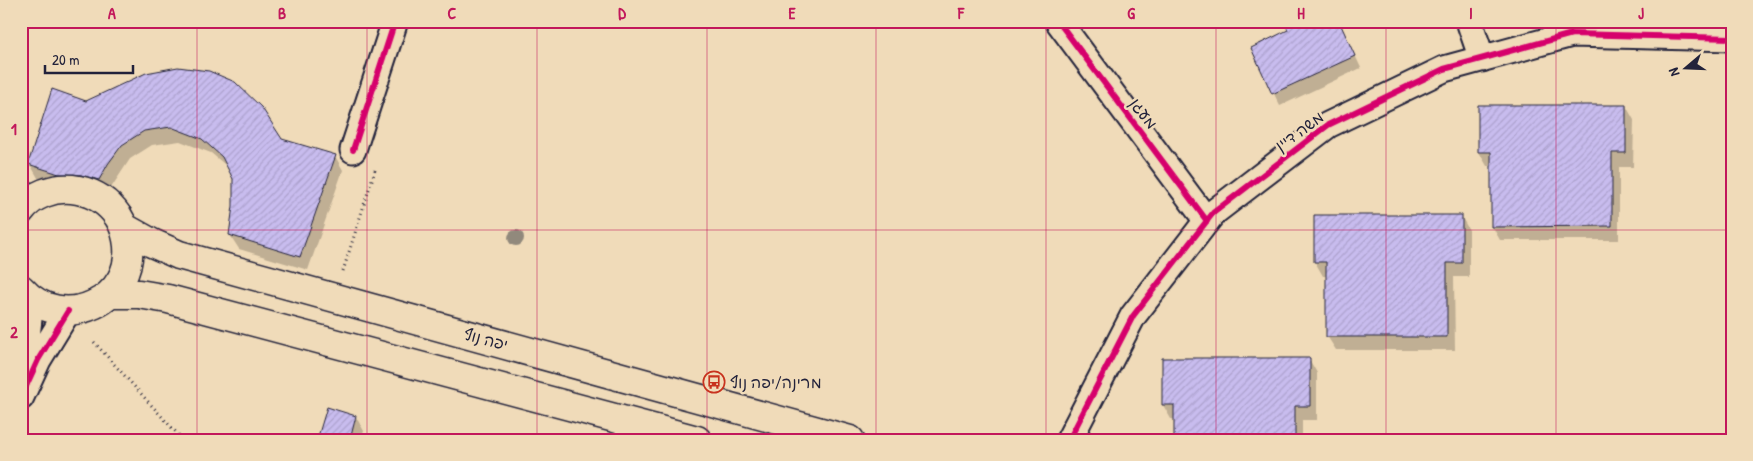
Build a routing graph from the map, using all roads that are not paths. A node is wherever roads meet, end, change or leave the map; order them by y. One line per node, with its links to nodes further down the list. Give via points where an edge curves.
1 (395, 21): 6 (street)
2 (1058, 21): 8 (street, מעגן)
3 (1469, 21): 5 (street)
4 (1732, 38): 5 (street, משה דיין, via 1572,34)
5 (1482, 59): 8 (street, משה דיין, via 1444,69 1328,125 1213,212)
6 (353, 150)
7 (22, 207): 9 (main road, via 51,191 81,190 108,204)
8 (1207, 221): 17 (street, משה דיין, via 1133,316)
9 (125, 228): 11 (main road, via 127,263 121,280); 16 (main road, יפה נוף, via 179,254)
10 (25, 293): 12 (main road, via 41,305); 13 (street, via 29,319)
11 (110, 294): 12 (main road, via 98,303); 15 (main road, via 168,299)
12 (68, 311): 14 (street, via 38,360)
13 (21, 385)
14 (21, 396)
15 (697, 440)
16 (850, 440)
17 (1069, 440)

